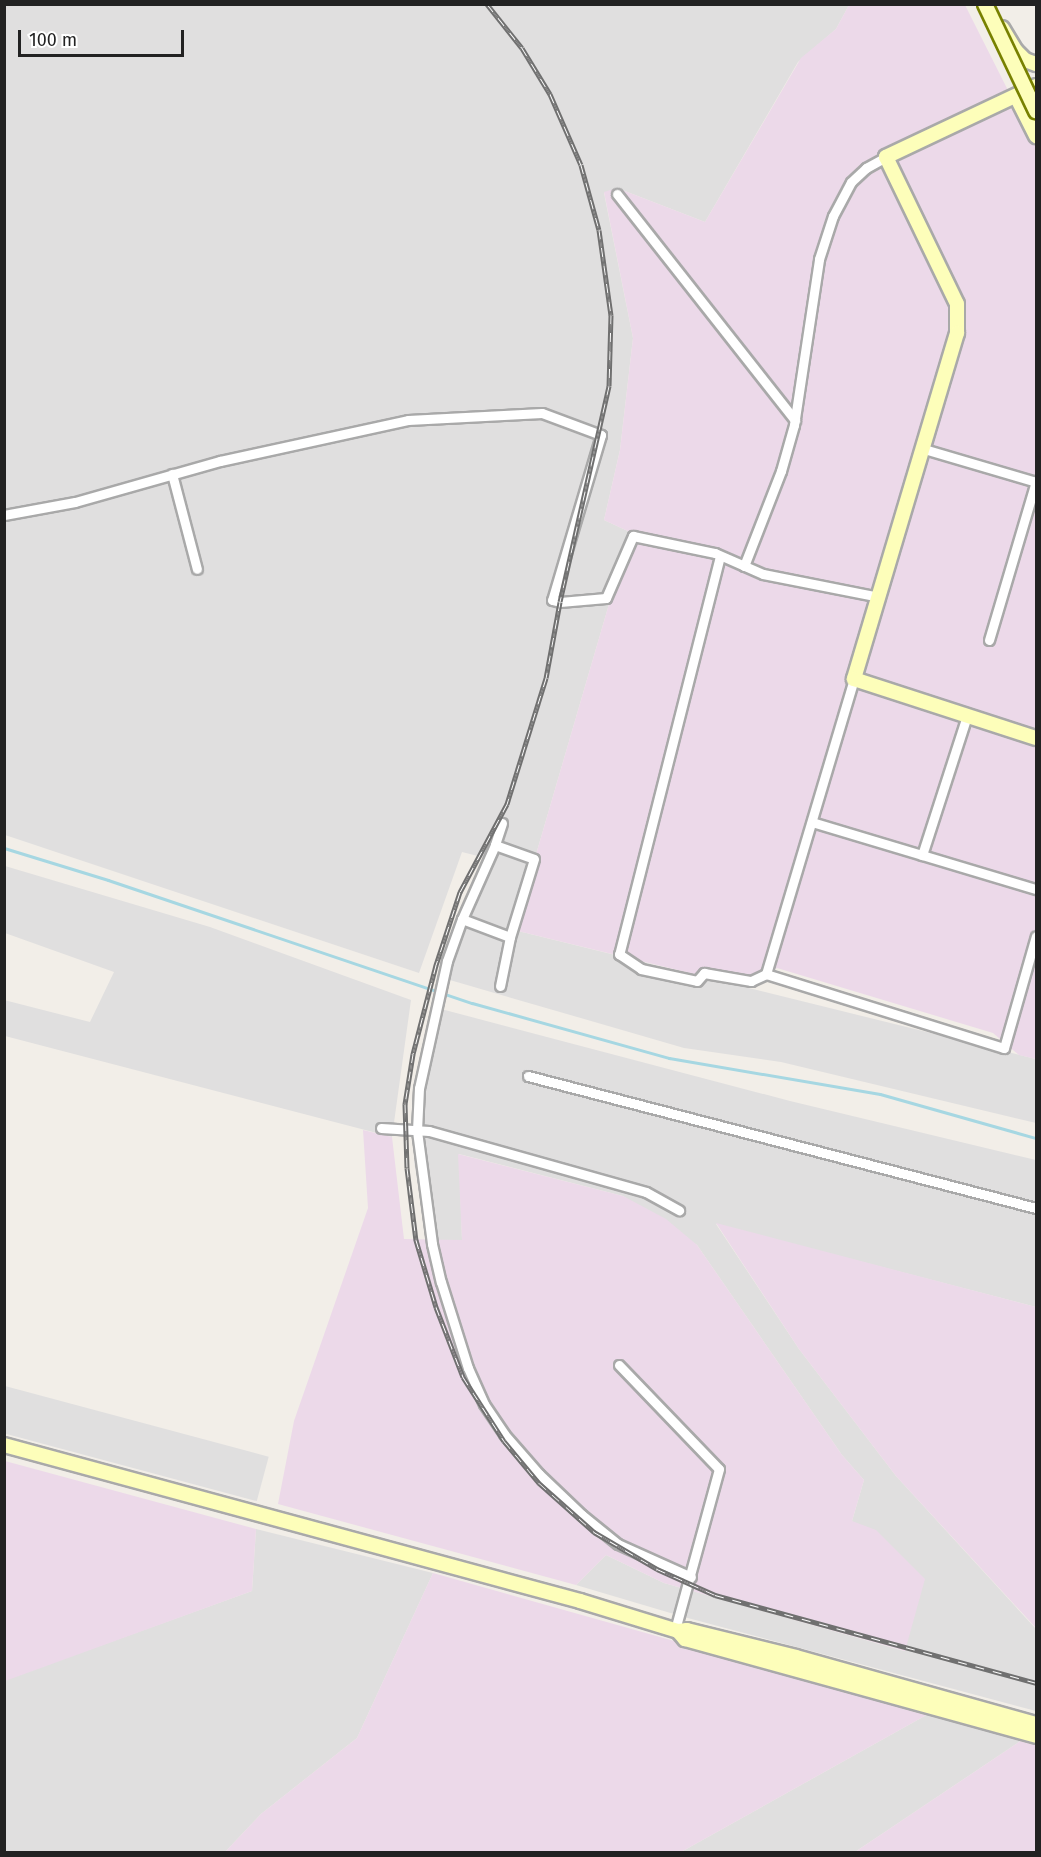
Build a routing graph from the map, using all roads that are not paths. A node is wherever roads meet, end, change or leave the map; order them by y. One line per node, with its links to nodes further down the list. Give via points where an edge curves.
1 (984, 4): 6 (street, bridge)
2 (991, 4): 3 (street, via 1016,51)
3 (1036, 64)
4 (1036, 86): 5 (street)
5 (1016, 96): 7 (street); 8 (street)
6 (1036, 111)
7 (1036, 136)
8 (885, 157): 10 (street, via 851,182 833,216 819,259); 11 (street, via 957,304 957,333)
9 (617, 194): 10 (street)
10 (795, 420): 16 (street, via 781,471)
11 (924, 449): 13 (street); 18 (street)
12 (172, 474): 14 (street, via 75,502); 15 (street, via 408,420 542,413 601,435 552,600 606,598 633,536); 17 (street)
13 (1036, 481): 19 (street)
14 (4, 515)
15 (720, 556): 16 (street); 31 (street, via 619,954 640,969 697,981 704,973 751,981)
16 (744, 566): 18 (street, via 763,574)
17 (197, 569)
18 (879, 597): 20 (street)
19 (989, 640)
20 (854, 679): 21 (street); 23 (street)
21 (967, 716): 22 (street); 26 (street)
22 (1036, 738)
23 (812, 822): 26 (street); 31 (street)
24 (502, 823): 25 (street)
25 (495, 845): 28 (street); 30 (street, via 534,859)
26 (922, 855): 27 (street)
27 (1036, 889)
28 (462, 919): 30 (street); 35 (street, via 447,961 425,1052)
29 (1036, 936): 31 (street, via 1004,1048)
30 (510, 937): 32 (street)
31 (766, 974)
32 (500, 986)
33 (528, 1076): 36 (street)
34 (381, 1128): 35 (street)
35 (417, 1131): 37 (street, via 429,1131 637,1190); 40 (street, via 441,1282 468,1368 484,1404 525,1458 582,1515 618,1544)
36 (1036, 1208)
37 (679, 1209)
38 (619, 1365): 40 (street, via 719,1469)
39 (4, 1444): 41 (street, via 580,1601)
40 (692, 1577): 41 (street)
41 (676, 1631): 42 (street, via 687,1630 784,1654); 43 (street, via 685,1639)
42 (1036, 1724)
43 (1036, 1736)

